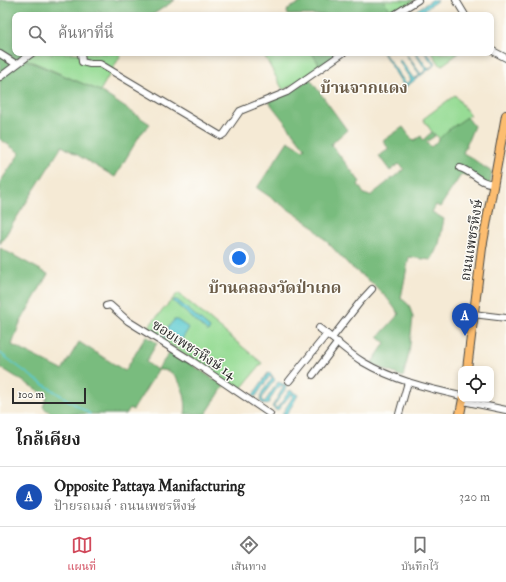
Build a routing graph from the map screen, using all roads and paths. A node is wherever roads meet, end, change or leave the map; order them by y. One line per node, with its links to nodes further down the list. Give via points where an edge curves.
1 (418, 0): 3 (street)
2 (456, 0): 4 (street)
3 (399, 12)
4 (463, 12)
5 (494, 52): 10 (street)
6 (0, 54): 11 (street)
7 (28, 56): 11 (street)
8 (81, 56): 9 (street, via 82,62 100,64 221,136 240,111 287,92)
9 (339, 56)
10 (506, 58)
11 (16, 64): 12 (street)
12 (0, 76)
13 (506, 115): 15 (main road, ถนนเพชรหึงษ์)
14 (460, 168): 15 (street, via 485,182)
15 (494, 182): 18 (main road, ถนนเพชรหึงษ์)
16 (372, 289): 22 (street)
17 (106, 306): 32 (street, ซอยเพชรหึงษ์ 14, via 110,305 128,321)
18 (473, 314): 19 (street); 24 (main road, ถนนเพชรหึงษ์)
19 (506, 318)
20 (320, 328): 21 (street)
21 (326, 334): 22 (street); 26 (street)
22 (332, 338): 23 (street)
23 (338, 342): 25 (street); 27 (street, via 362,362)
24 (466, 366)
25 (313, 375)
26 (289, 381)
27 (408, 382): 28 (street); 33 (street)
28 (458, 398)
29 (462, 402): 34 (main road)
30 (474, 402): 31 (street)
31 (506, 410)
32 (270, 414)
33 (399, 414)
34 (460, 414)

